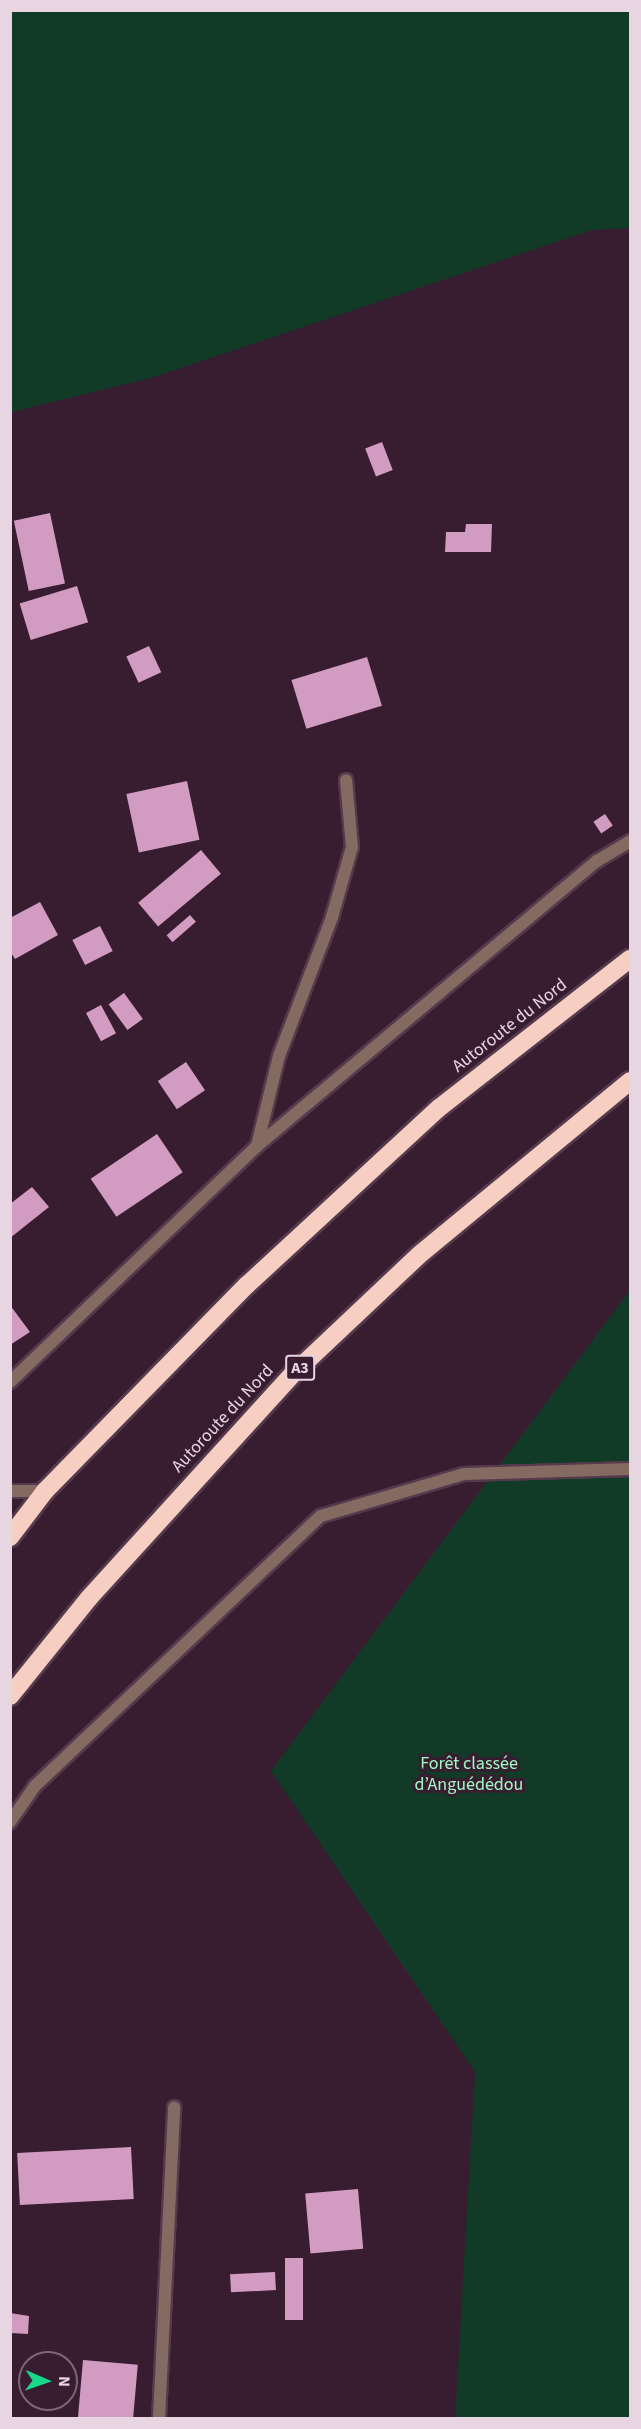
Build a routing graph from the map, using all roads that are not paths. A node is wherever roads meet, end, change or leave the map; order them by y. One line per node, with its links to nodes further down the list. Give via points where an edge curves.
1 (346, 780): 5 (street, via 352,847 332,917 279,1056)
2 (630, 841): 5 (street, via 597,861)
3 (630, 959): 9 (highway, Autoroute du Nord, via 439,1108 247,1285)
4 (630, 1081): 11 (highway, Autoroute du Nord / A3, via 419,1255 295,1372 89,1598)
5 (257, 1146): 6 (street)
6 (10, 1382)
7 (630, 1469): 12 (street, via 464,1474 321,1516 35,1786)
8 (10, 1491): 9 (street)
9 (45, 1491): 10 (highway, Autoroute du Nord)
10 (10, 1536)
11 (10, 1696)
12 (10, 1822)
13 (174, 2107): 14 (street)
14 (159, 2418)

